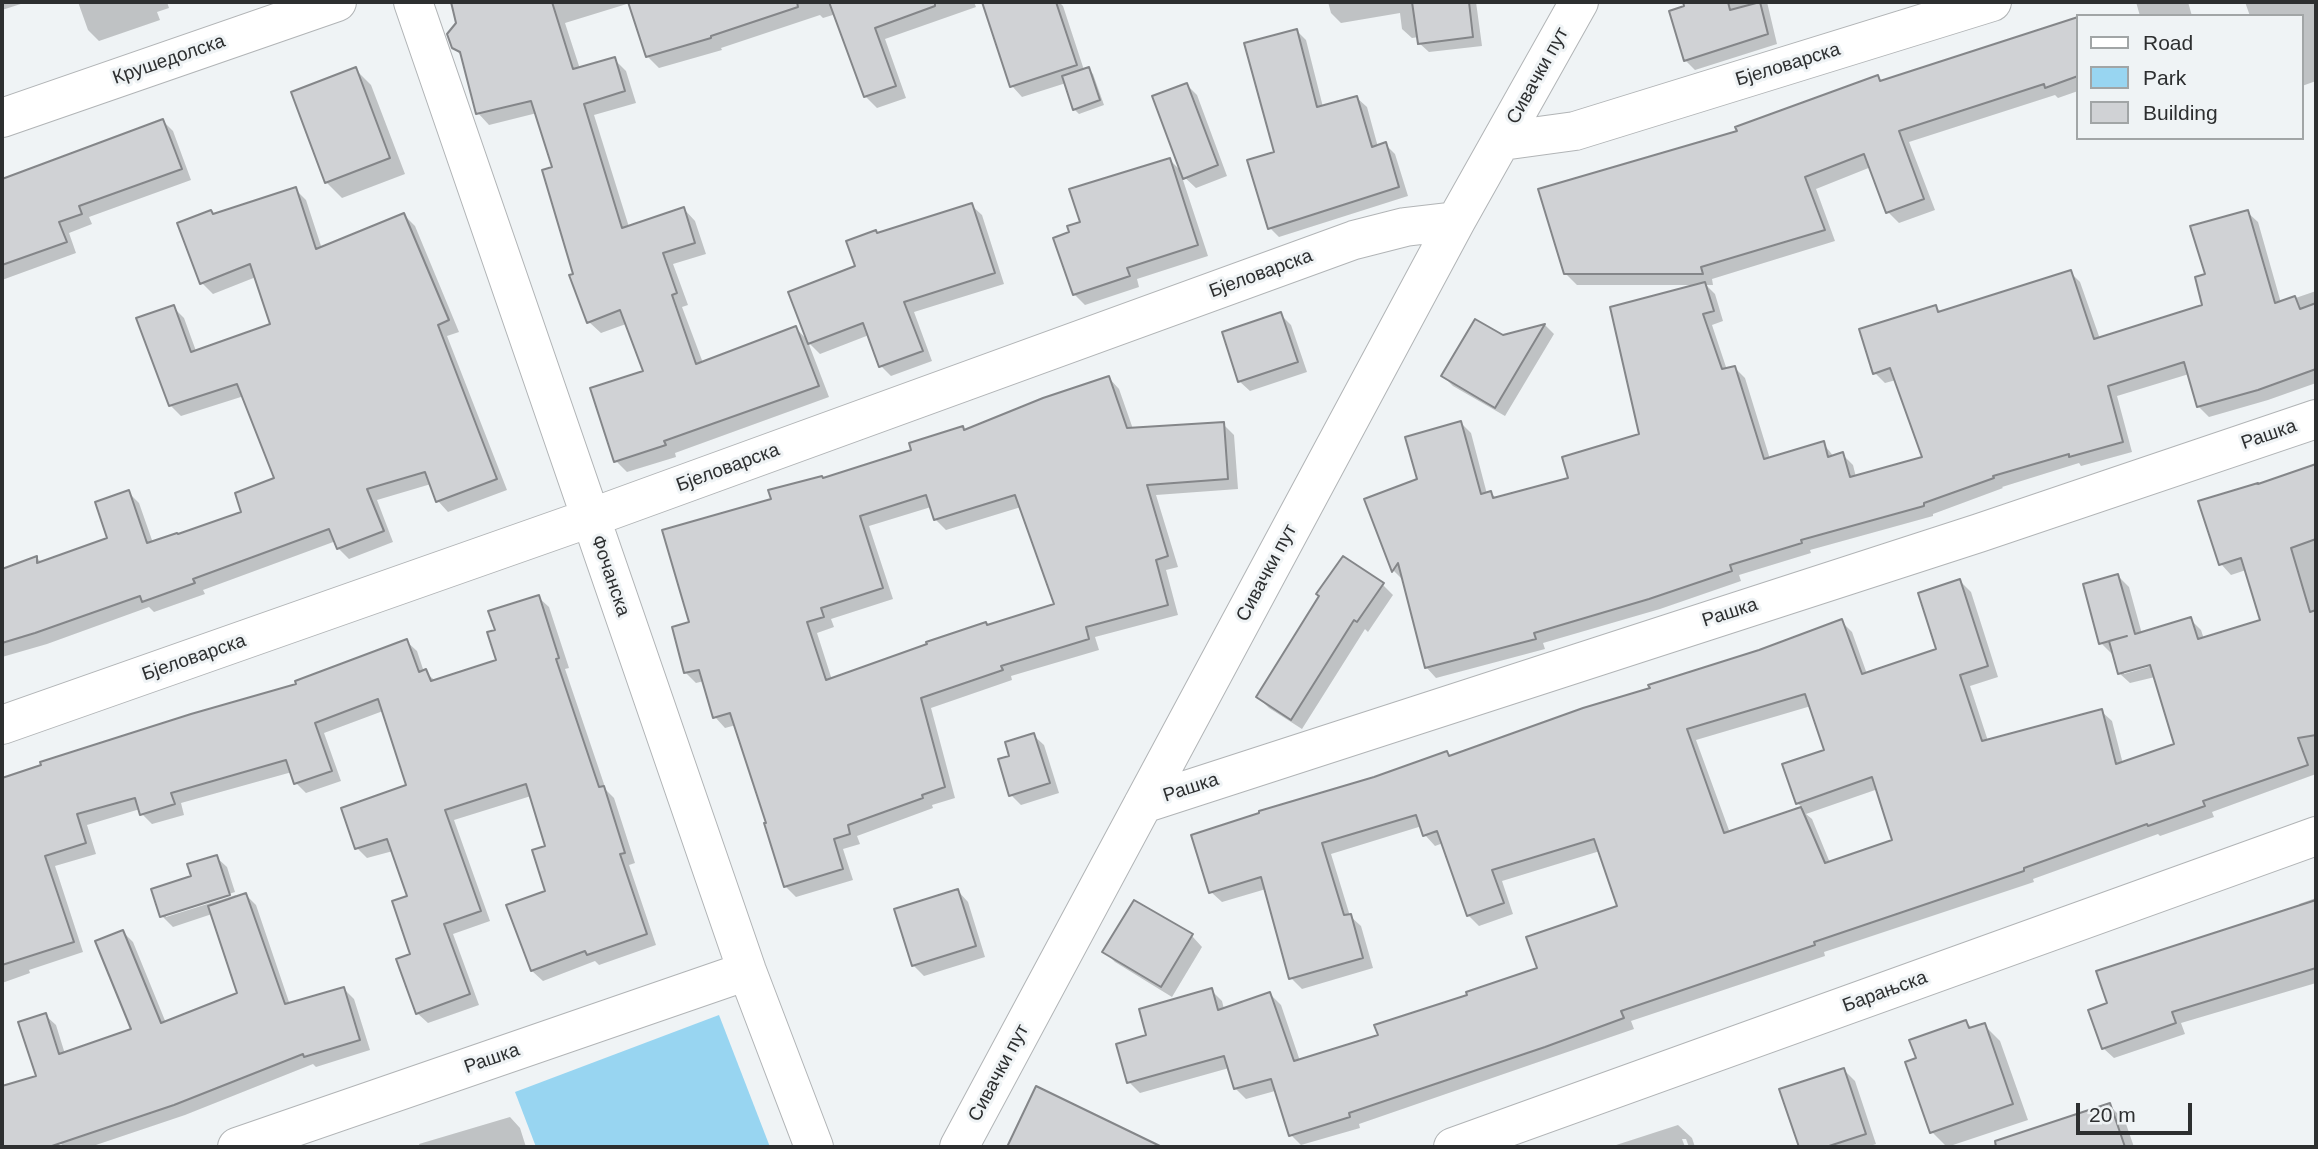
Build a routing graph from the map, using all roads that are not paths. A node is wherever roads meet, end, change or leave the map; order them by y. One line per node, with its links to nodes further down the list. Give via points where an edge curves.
1 (337, 2): 5 (street, Крушедолска)
2 (413, 2): 9 (street, Фочанска)
3 (1579, 2): 6 (street, Сивачки пут)
4 (1992, 2): 6 (street, Бјеловарска, via 1575,131)
5 (2, 118)
6 (1502, 141): 7 (street, Сивачки пут)
7 (1456, 221): 9 (street, Бјеловарска, via 1354,240); 11 (street, Сивачки пут)
8 (2316, 419): 11 (street, Рашка)
9 (590, 518): 10 (street, Бјеловарска); 13 (street, Фочанска)
10 (2, 725)
11 (1143, 804): 16 (street, Сивачки пут)
12 (2316, 836): 17 (street, Барањска)
13 (747, 971): 14 (street, Рашка); 15 (street, Фочанска)
14 (237, 1147)
15 (814, 1147)
16 (959, 1147)
17 (1453, 1147)

